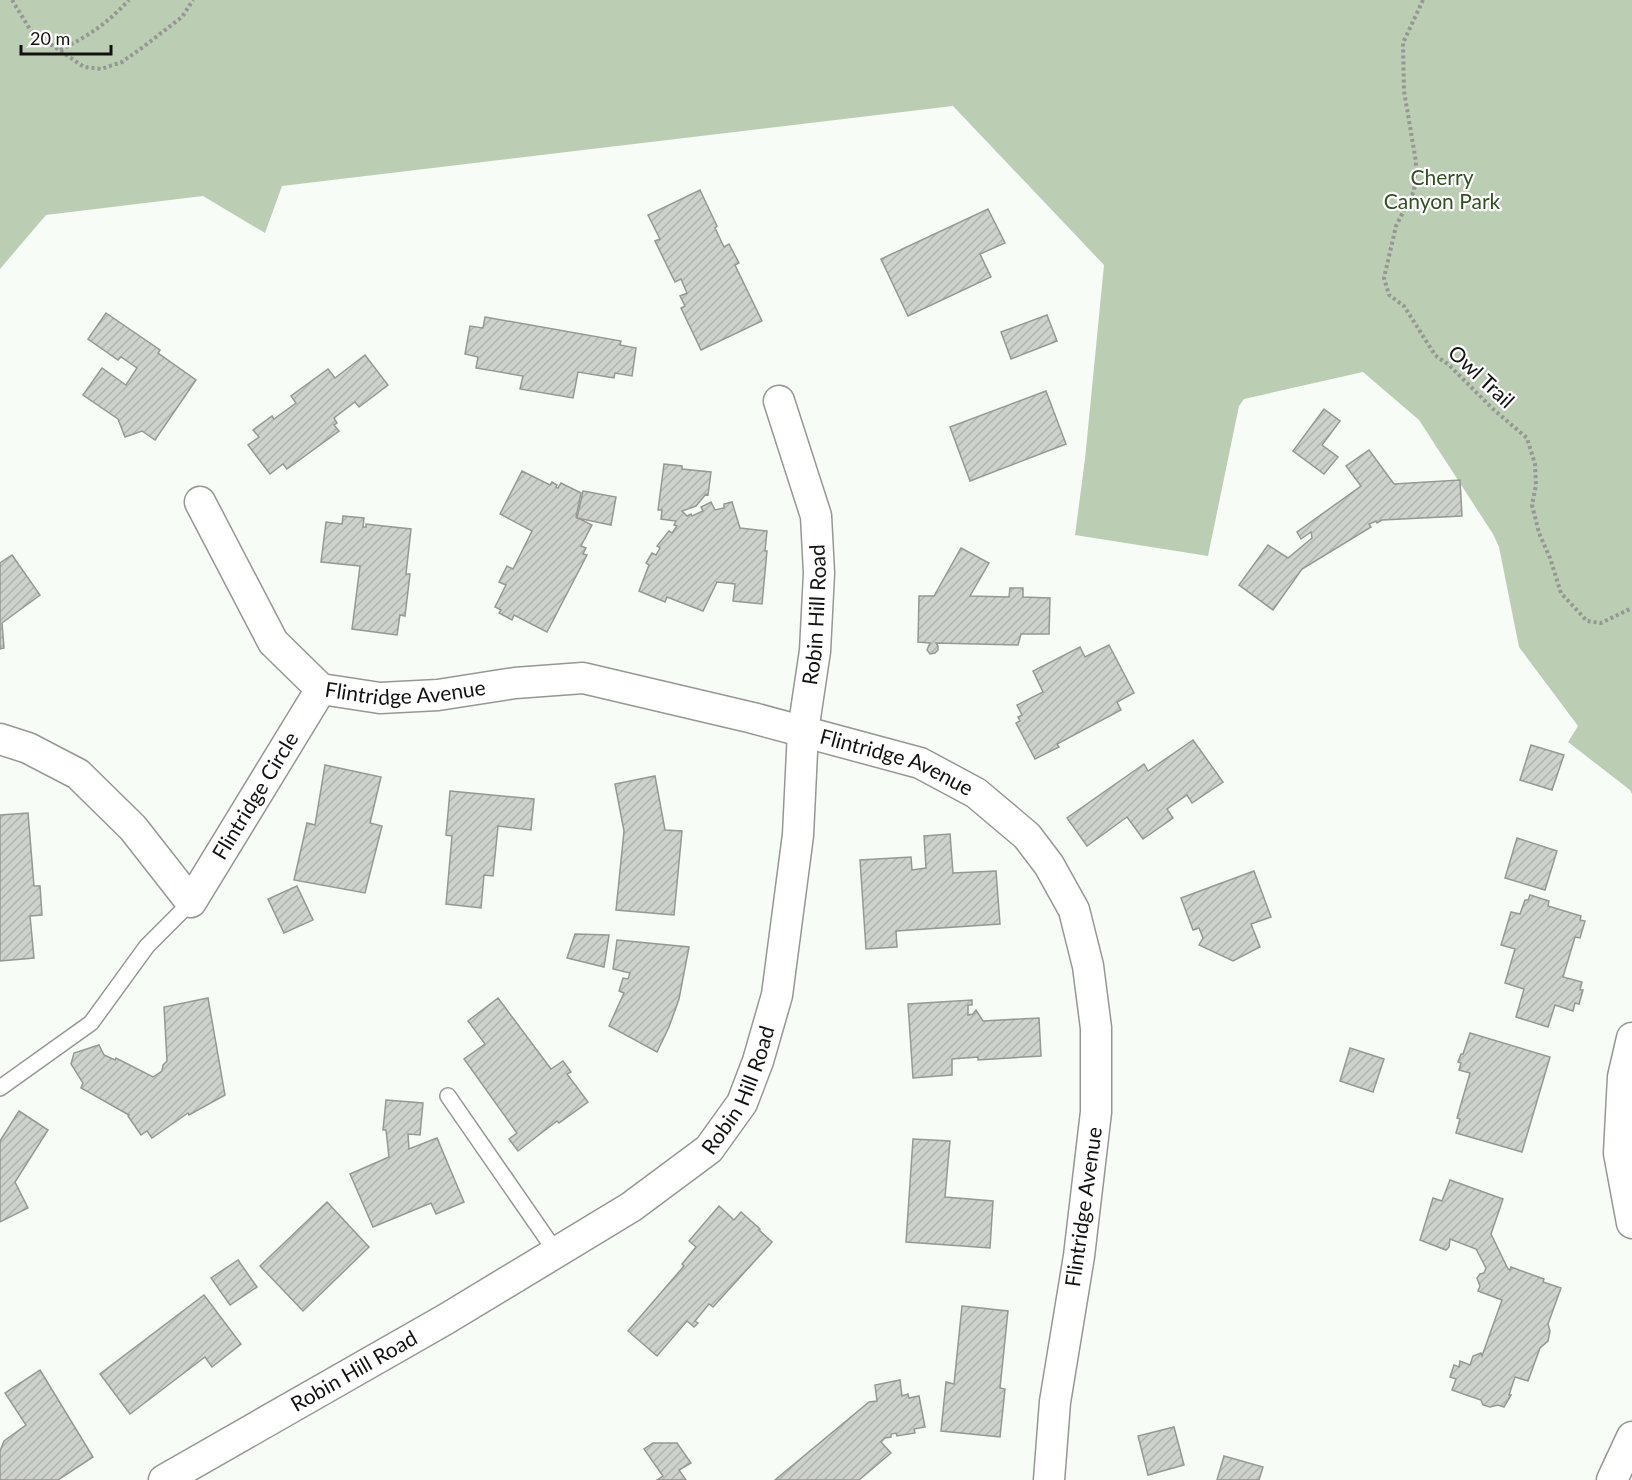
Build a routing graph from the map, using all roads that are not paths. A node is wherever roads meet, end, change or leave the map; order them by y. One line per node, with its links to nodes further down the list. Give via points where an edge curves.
1 (779, 401): 4 (street, Robin Hill Road, via 816,516 819,573 815,651)
2 (200, 502): 3 (street, Flintridge Avenue, via 273,642)
3 (321, 689): 4 (street, Flintridge Avenue, via 380,698 584,678); 6 (street, Flintridge Circle)
4 (803, 731): 11 (street, Robin Hill Road, via 798,835 777,995 742,1103 709,1149 631,1207); 14 (street, Flintridge Avenue, via 920,763 976,793 1027,836 1049,865 1074,910 1088,966 1096,1028 1096,1112 1056,1401)
5 (0, 739): 6 (street, via 28,748 78,774 133,828)
6 (191, 902): 8 (lane, via 147,946 91,1023)
7 (1632, 1038): 10 (street, via 1623,1077 1619,1153)
8 (0, 1088)
9 (448, 1096): 11 (lane)
10 (1632, 1223)
11 (556, 1252): 13 (street, Robin Hill Road)
12 (1632, 1437): 15 (street)
13 (164, 1480)
14 (1049, 1480)
15 (1612, 1480)

